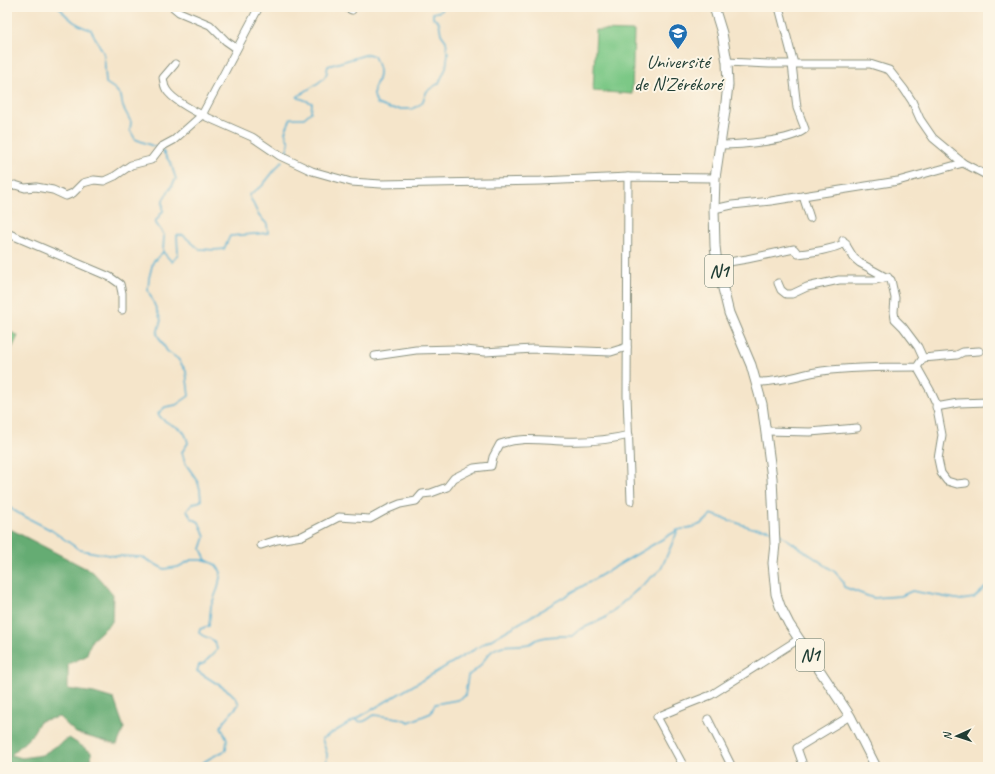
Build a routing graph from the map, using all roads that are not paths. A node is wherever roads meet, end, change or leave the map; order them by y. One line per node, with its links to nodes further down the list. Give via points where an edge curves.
1 (173, 7): 5 (street, via 179,12 210,24)
2 (259, 7): 5 (street)
3 (714, 7): 6 (main road, N1)
4 (779, 7): 8 (street)
5 (236, 48): 9 (street)
6 (727, 62): 8 (street); 10 (main road, N1, via 728,84)
7 (175, 64): 9 (street, via 163,78 165,89 172,97)
8 (793, 64): 10 (street, via 798,108 805,129 802,133 753,144); 11 (street, via 870,64 889,70 912,101 933,138)
9 (202, 114): 13 (street, via 252,137 283,157 312,171 351,182 381,184); 15 (street, via 174,140 159,149 151,160 132,165 104,180 83,183 66,196 53,190 36,187)
10 (720, 145): 14 (main road, N1)
11 (963, 163): 12 (street); 16 (street, via 898,181)
12 (988, 176)
13 (628, 178): 14 (street); 24 (street)
14 (715, 178): 17 (main road, N1)
15 (7, 187)
16 (803, 196): 17 (street); 18 (street)
17 (714, 209): 20 (main road, N1)
18 (810, 218)
19 (7, 234): 23 (street, via 110,277 120,284)
20 (717, 264): 21 (street, via 794,248 798,254 813,252 834,248 844,241 860,263); 29 (main road, N1, via 729,313)
21 (888, 277): 22 (street, via 876,280 838,280 807,287 792,294 786,294); 27 (street, via 895,298 895,319 918,347)
22 (778, 283)
23 (122, 310)
24 (628, 347): 26 (street, via 611,352 533,349 485,352 456,349 416,350); 34 (street)
25 (979, 351): 27 (street)
26 (375, 356)
27 (923, 358): 28 (street)
28 (917, 366): 29 (street, via 843,369); 31 (street)
29 (756, 382): 33 (main road, N1)
30 (988, 402): 31 (street)
31 (936, 407): 35 (street, via 942,435 938,459 941,473 947,480 957,484)
32 (857, 428): 33 (street, via 810,432)
33 (766, 431): 38 (main road, N1, via 772,478 776,594 789,624)
34 (629, 435): 36 (street); 37 (street, via 610,440 584,442 528,439 510,441 500,444 490,466 474,468 454,478 447,488 422,494 416,500 388,508 370,519 339,517 302,536)
35 (966, 483)
36 (631, 501)
37 (261, 545)
38 (799, 639): 39 (main road, N1); 41 (street, via 711,695 657,717)
39 (850, 716): 43 (street, via 797,748 802,762); 44 (main road, N1)
40 (708, 719): 42 (street)
41 (684, 767)
42 (732, 767)
43 (800, 767)
44 (876, 767)

